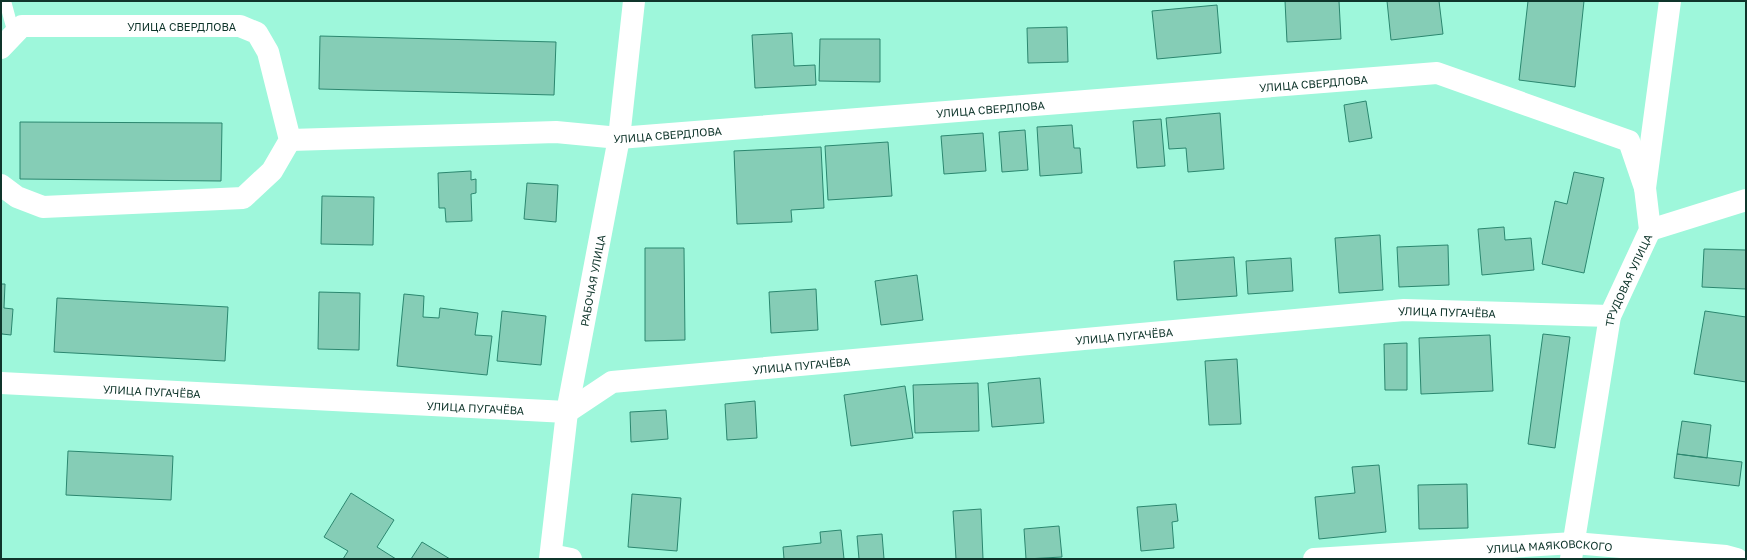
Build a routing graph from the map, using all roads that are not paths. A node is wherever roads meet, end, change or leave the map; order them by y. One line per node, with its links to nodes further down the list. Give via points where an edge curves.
1 (5, 1): 4 (lane)
2 (634, 1): 5 (street, РАБОЧАЯ УЛИЦА)
3 (1670, 1): 8 (street, ТРУДОВАЯ УЛИЦА)
4 (8, 41): 6 (street, УЛИЦА СВЕРДЛОВА, via 22,26 240,26 257,33 268,52)
5 (619, 138): 6 (street, УЛИЦА СВЕРДЛОВА, via 556,132); 8 (street, УЛИЦА СВЕРДЛОВА, via 1437,73 1629,141); 13 (street, РАБОЧАЯ УЛИЦА)
6 (290, 140): 7 (street, via 272,171 243,198 43,207 17,197)
7 (1, 185)
8 (1645, 188): 10 (street, ТРУДОВАЯ УЛИЦА)
9 (1746, 200): 10 (street)
10 (1650, 230): 11 (street, ТРУДОВАЯ УЛИЦА)
11 (1610, 316): 13 (street, УЛИЦА ПУГАЧЁВА, via 1404,310 612,382); 14 (street, ТРУДОВАЯ УЛИЦА)
12 (1, 383): 13 (street, УЛИЦА ПУГАЧЁВА)
13 (567, 412): 15 (street, РАБОЧАЯ УЛИЦА)
14 (1572, 551): 16 (street, УЛИЦА МАЯКОВСКОГО); 17 (street, УЛИЦА МАЯКОВСКОГО, via 1726,556)
15 (557, 558)
16 (1314, 559)
17 (1737, 559)

